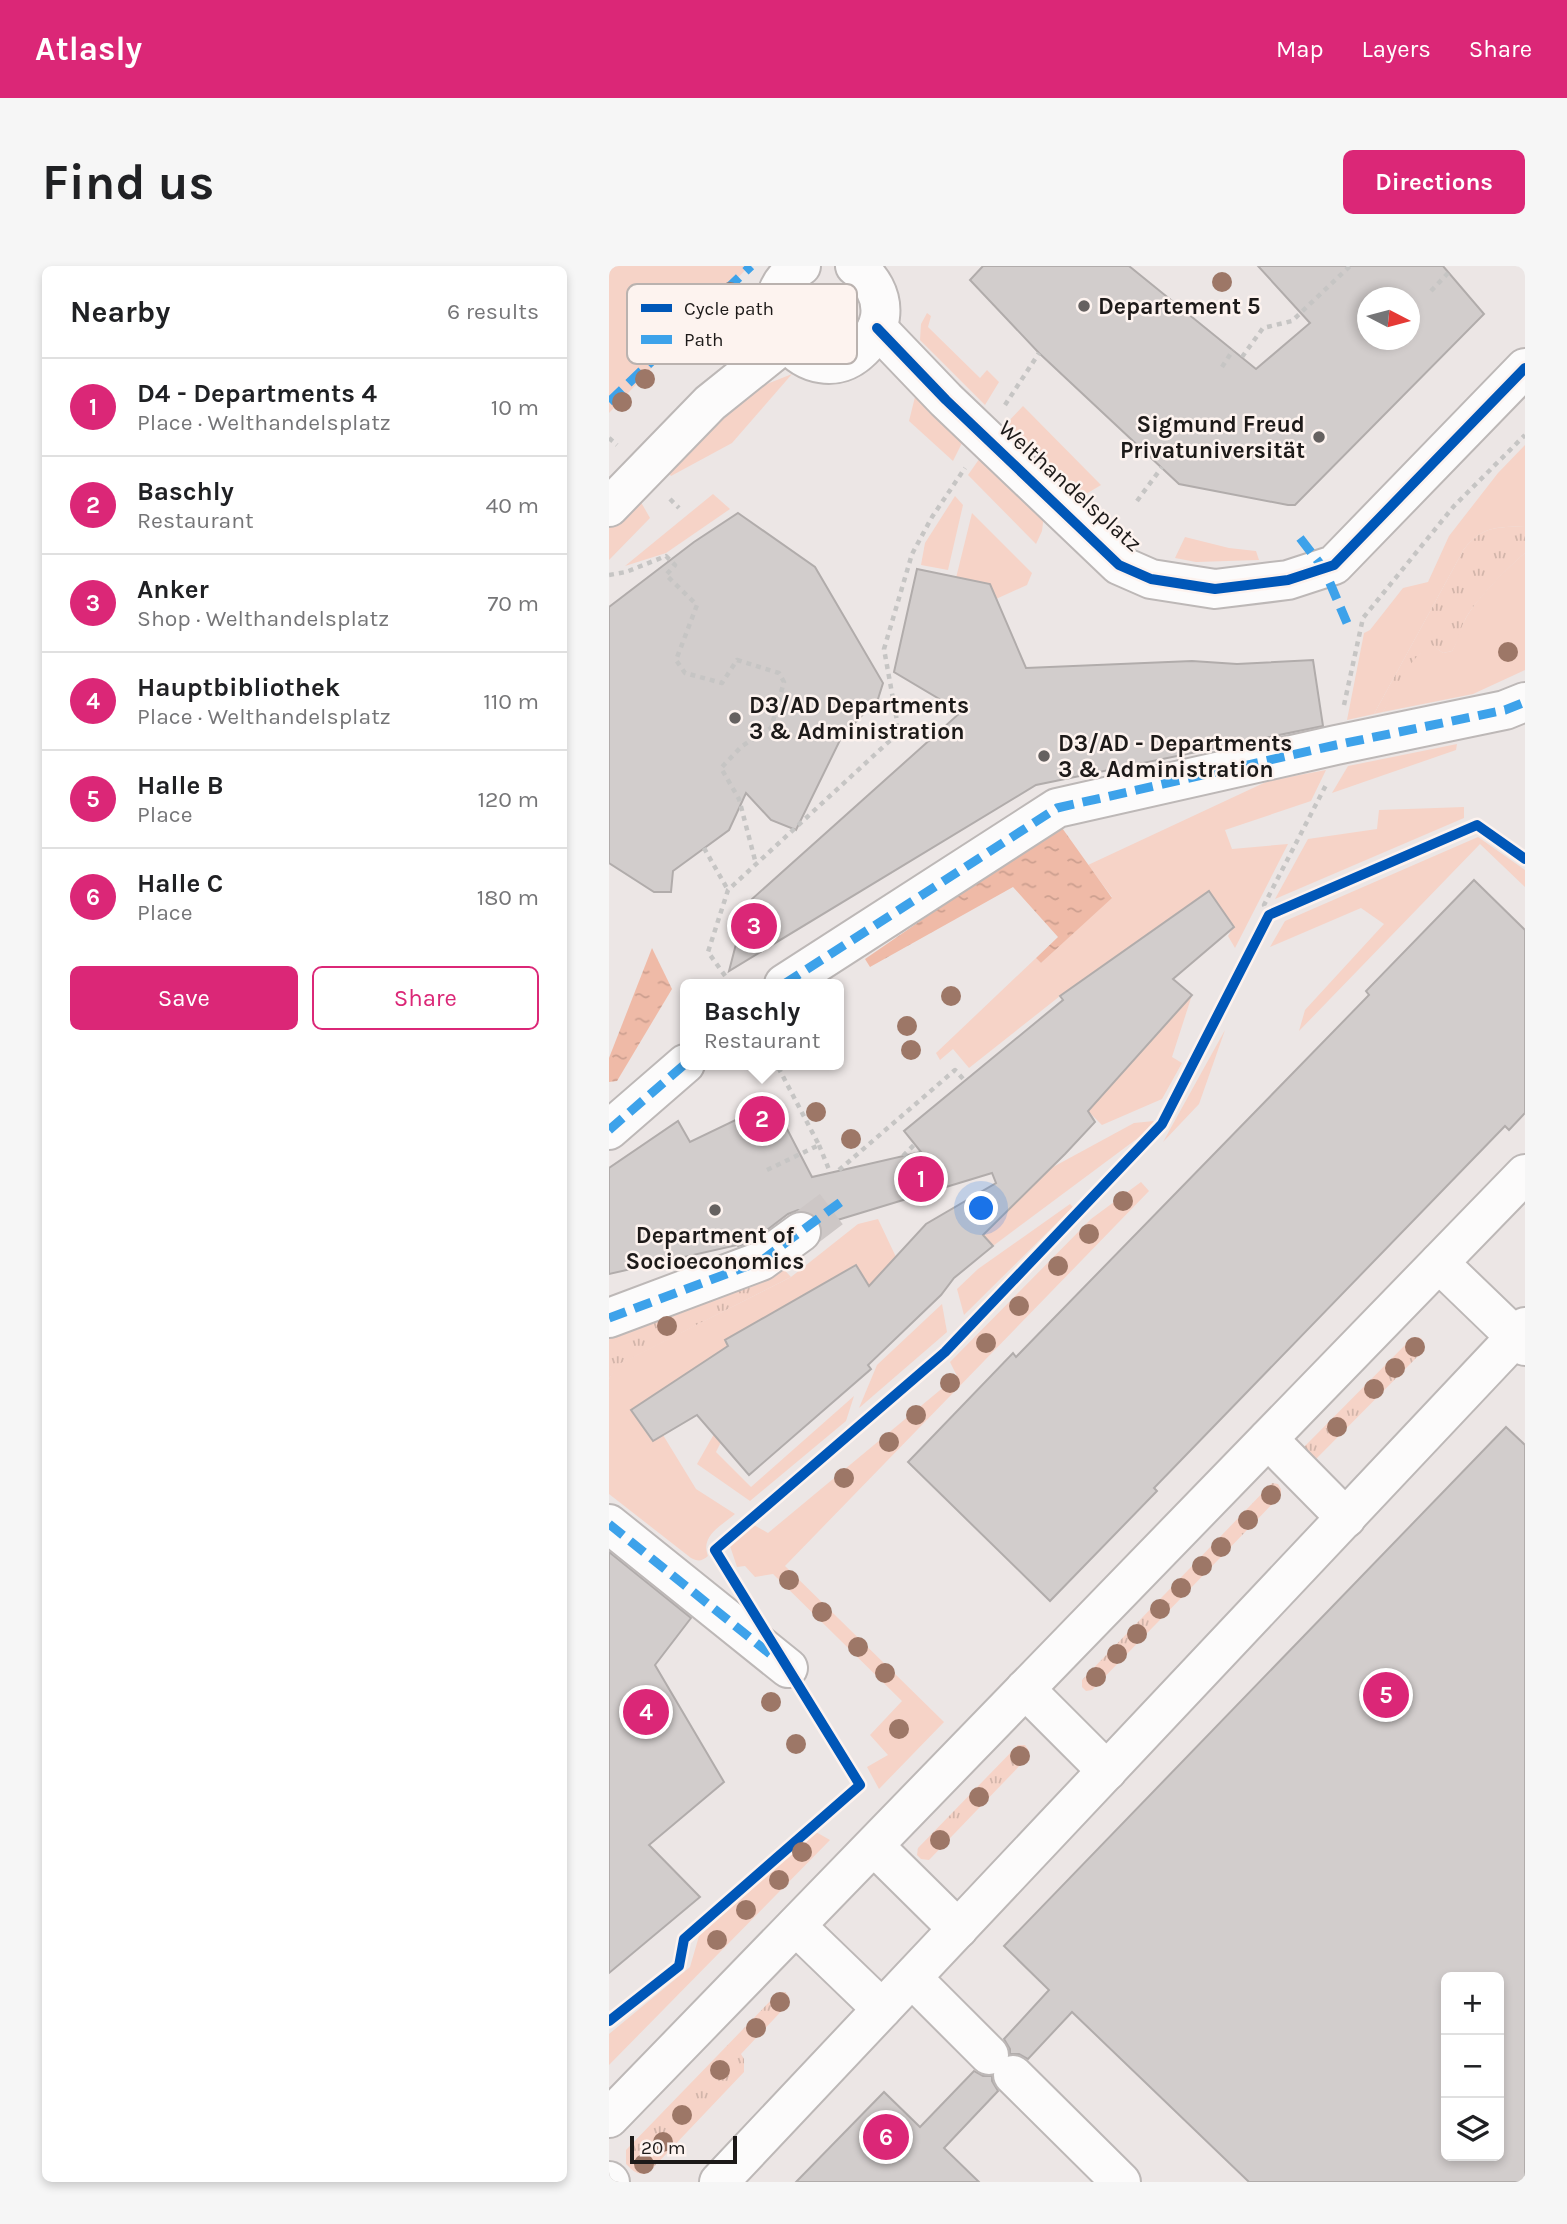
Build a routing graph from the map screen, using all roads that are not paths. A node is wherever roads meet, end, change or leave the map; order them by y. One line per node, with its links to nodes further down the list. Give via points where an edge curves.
1 (801, 266): 3 (street)
2 (870, 271): 4 (street, via 880,303)
3 (783, 284)
4 (877, 328): 5 (street); 7 (street, Welthandelsplatz, via 1119,565 1151,579 1215,589 1288,580 1334,565)
5 (857, 354)
6 (759, 364): 8 (street, via 710,403)
7 (1525, 368)
8 (609, 507)
9 (1525, 702): 10 (street, via 1057,808)
10 (792, 979)
11 (680, 1067): 12 (street)
12 (609, 1130)
13 (1525, 1174): 15 (street)
14 (801, 1232): 16 (street, via 761,1261)
15 (1439, 1263): 17 (street); 18 (street)
16 (609, 1318)
17 (1522, 1337): 19 (street)
18 (1268, 1439): 19 (street); 22 (street)
19 (1346, 1518): 23 (street)
20 (609, 1524): 21 (street)
21 (787, 1668)
22 (1025, 1689): 23 (street); 24 (street)
23 (1107, 1771): 26 (street)
24 (874, 1846): 25 (street); 26 (street)
25 (796, 1926): 28 (street); 29 (street)
26 (958, 1929): 27 (street)
27 (912, 1978): 28 (street); 31 (street)
28 (882, 2009): 30 (street)
29 (609, 2118)
30 (719, 2182)
31 (1122, 2182)

